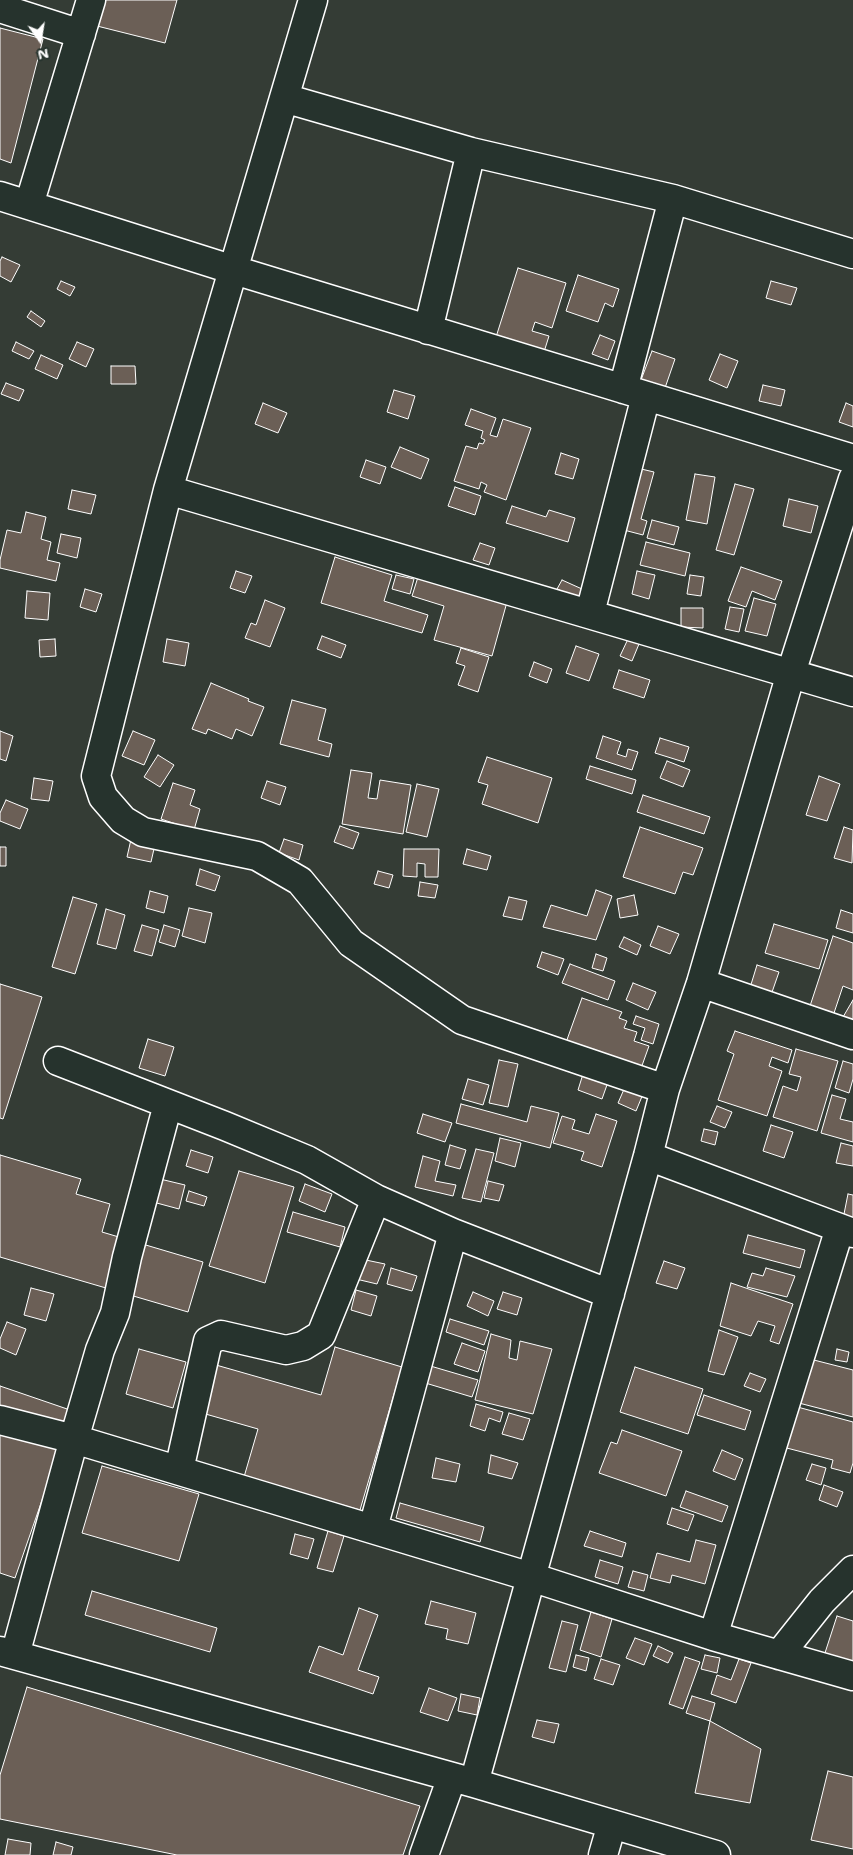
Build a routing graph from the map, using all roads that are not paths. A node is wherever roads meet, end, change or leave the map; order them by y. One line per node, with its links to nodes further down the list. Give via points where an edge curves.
1 (91, 0): 4 (street)
2 (313, 0): 5 (street)
3 (0, 8): 4 (street)
4 (81, 34): 9 (street)
5 (284, 98): 6 (street); 11 (street)
6 (471, 152): 8 (street); 12 (street)
7 (0, 196): 9 (street)
8 (673, 199): 10 (street); 13 (street)
9 (28, 205): 11 (street)
10 (853, 254)
11 (234, 270): 12 (street); 16 (street)
12 (428, 330): 13 (street)
13 (634, 393): 14 (street); 17 (street)
14 (853, 460)
15 (853, 479): 18 (street)
16 (168, 490): 17 (street); 23 (street, via 96,776 103,797 123,820 143,832 257,856 300,881 351,943 462,1020)
17 (590, 613): 18 (street)
18 (791, 674): 19 (street); 20 (street)
19 (853, 692)
20 (701, 983): 21 (street); 23 (street)
21 (853, 1035)
22 (58, 1061): 24 (street)
23 (665, 1089): 25 (street)
24 (168, 1104): 26 (street, via 307,1160); 31 (street, via 115,1313 100,1350)
25 (648, 1156): 27 (street); 29 (street)
26 (376, 1199): 28 (street); 32 (street, via 321,1335 303,1346 286,1350 220,1335 208,1341)
27 (847, 1230): 36 (street)
28 (453, 1232): 29 (street); 33 (street)
29 (610, 1294): 35 (street)
30 (0, 1420): 31 (street)
31 (74, 1439): 32 (street); 37 (street)
32 (179, 1470): 33 (street)
33 (373, 1528): 35 (street)
34 (853, 1570): 38 (street, via 822,1601)
35 (530, 1576): 36 (street); 40 (street)
36 (713, 1636): 38 (street)
37 (7, 1653): 40 (street)
38 (779, 1655): 39 (street)
39 (853, 1676)
40 (463, 1780): 41 (street); 42 (street)
41 (612, 1824): 43 (street); 44 (street)
42 (424, 1855)
43 (603, 1855)
44 (716, 1855)

